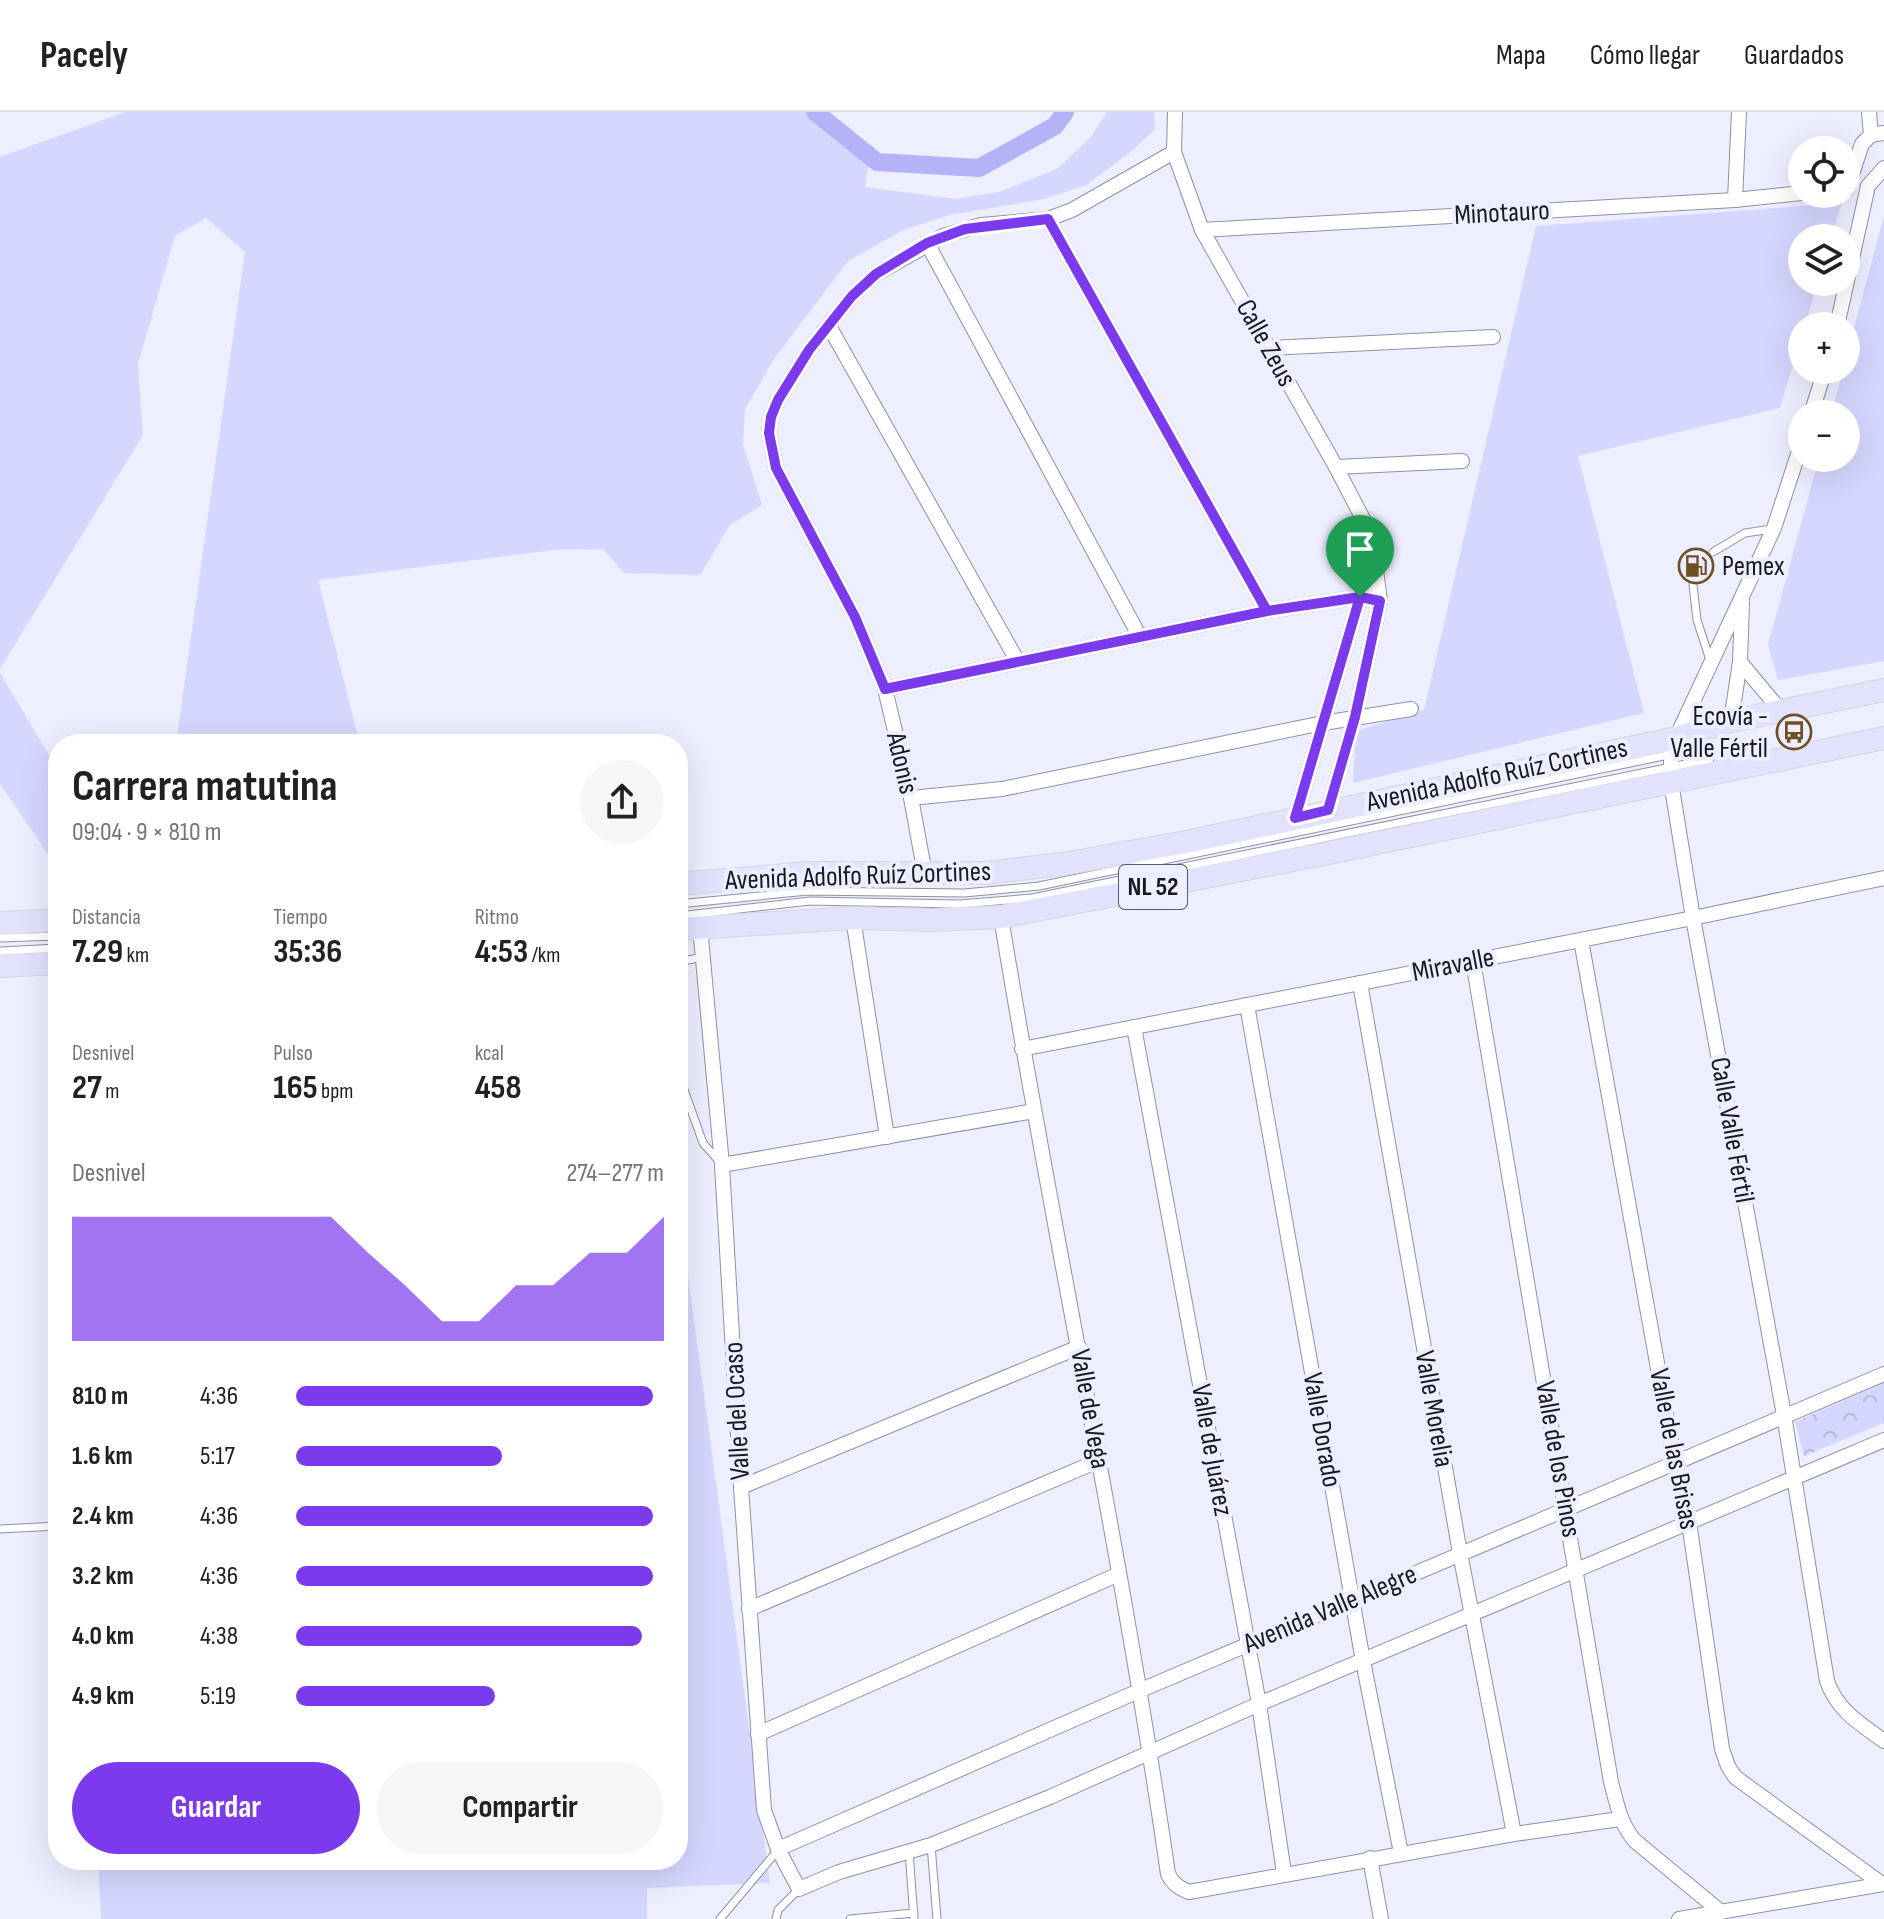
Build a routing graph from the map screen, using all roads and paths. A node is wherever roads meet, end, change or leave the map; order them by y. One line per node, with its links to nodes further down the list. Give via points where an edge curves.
1 (1175, 112): 6 (street, Calle Zeus)
2 (1739, 112): 11 (street)
3 (1869, 112): 4 (street)
4 (1877, 134): 5 (street)
5 (1860, 150)
6 (1174, 152): 12 (street, Adonis); 13 (street, Calle Zeus)
7 (1884, 168): 8 (street)
8 (1868, 186): 9 (street); 15 (street)
9 (1860, 187)
10 (1788, 194): 11 (street, Minotauro)
11 (1735, 200): 13 (street, Minotauro)
12 (1048, 219): 14 (street, Adonis, via 981,225); 29 (street)
13 (1202, 230): 18 (street, Calle Zeus)
14 (927, 243): 16 (street, Adonis, via 876,274); 30 (street)
15 (1840, 312)
16 (829, 326): 32 (street); 34 (street, Adonis, via 778,400 771,417 771,452 855,617)
17 (1493, 337): 18 (street)
18 (1269, 348): 20 (street, Calle Zeus)
19 (1462, 461): 20 (street)
20 (1336, 467): 24 (street, Calle Zeus, via 1363,519)
21 (1792, 472): 22 (street)
22 (1774, 528): 23 (lane, via 1745,533); 26 (street)
23 (1713, 552)
24 (1376, 569): 27 (street); 28 (street, Calle Zeus)
25 (1693, 585): 31 (lane)
26 (1743, 593): 31 (street); 33 (street)
27 (1360, 597): 28 (street); 29 (street); 40 (street)
28 (1380, 601): 38 (street, Calle Zeus)
29 (1267, 611): 30 (street)
30 (1140, 637): 32 (street)
31 (1710, 661): 44 (street)
32 (1018, 662): 34 (street)
33 (1740, 662): 37 (street); 39 (street)
34 (885, 689): 45 (street, Adonis)
35 (1884, 690): 37 (main road, Avenida Adolfo Ruíz Cortines / NL 52)
36 (1411, 709): 38 (street)
37 (1781, 711): 39 (main road, Avenida Adolfo Ruíz Cortines / NL 52)
38 (1355, 717): 40 (street); 46 (street, Calle Zeus)
39 (1731, 721): 44 (main road, Avenida Adolfo Ruíz Cortines / NL 52)
40 (1323, 723): 45 (street, via 1002,789); 47 (street)
41 (1884, 738): 44 (main road, Avenida Adolfo Ruíz Cortines / NL 52)
42 (1707, 747): 44 (lane)
43 (1710, 759): 44 (lane)
44 (1672, 761): 46 (main road, Avenida Adolfo Ruíz Cortines / NL 52); 51 (lane, via 1039,886 964,893 808,891); 52 (lane, via 1032,898 959,904 810,901); 53 (main road, Avenida Adolfo Ruíz Cortines / NL 52, via 1334,852); 55 (street, Calle Valle Fértil)
45 (911, 798): 48 (street, Adonis)
46 (1328, 810): 47 (main road, Avenida Adolfo Ruíz Cortines / NL 52)
47 (1295, 818): 48 (main road, Avenida Adolfo Ruíz Cortines / NL 52, via 1069,863)
48 (925, 874): 50 (main road, Avenida Adolfo Ruíz Cortines / NL 52, via 809,873)
49 (1884, 878): 55 (street, Miravalle)
50 (688, 883)
51 (688, 903)
52 (688, 915)
53 (1001, 917): 54 (main road, Avenida Adolfo Ruíz Cortines / NL 52); 72 (street, Valle de Vega)
54 (853, 918): 58 (main road, Avenida Adolfo Ruíz Cortines / NL 52); 75 (street)
55 (1693, 918): 61 (street, Miravalle); 79 (street, Calle Valle Fértil)
56 (48, 921): 57 (main road)
57 (0, 923)
58 (689, 928): 64 (street, Valle del Ocaso)
59 (48, 936): 60 (lane)
60 (0, 938)
61 (1581, 940): 66 (street, Miravalle); 82 (street, Valle de las Brisas)
62 (48, 949): 63 (lane)
63 (0, 951)
64 (703, 957): 65 (lane); 76 (street, Valle del Ocaso)
65 (688, 960)
66 (1473, 961): 69 (street, Miravalle); 85 (street, Valle de los Pinos)
67 (48, 964): 68 (main road)
68 (0, 966)
69 (1360, 983): 70 (street, Miravalle); 89 (street, Valle Morelia)
70 (1247, 1005): 71 (street, Miravalle); 92 (street, Valle Dorado)
71 (1134, 1027): 72 (street, Miravalle); 95 (street, Valle de Juárez)
72 (1022, 1049): 74 (street, Valle de Vega)
73 (688, 1101): 76 (lane, via 703,1143)
74 (1034, 1111): 75 (street); 77 (street, Valle de Vega)
75 (887, 1137): 76 (street)
76 (722, 1165): 84 (street, Valle del Ocaso)
77 (1079, 1347): 81 (street, Valle de Vega); 84 (street)
78 (1884, 1374): 79 (street, Avenida Valle Alegre)
79 (1784, 1415): 82 (street, Avenida Valle Alegre); 83 (street, Calle Valle Fértil)
80 (1884, 1440): 83 (street)
81 (1098, 1461): 91 (street, Valle de Vega); 93 (street)
82 (1675, 1463): 85 (street, Avenida Valle Alegre); 86 (street, Valle de las Brisas)
83 (1795, 1478): 86 (street); 100 (street, Calle Valle Fértil, via 1827,1681 1847,1714)
84 (741, 1487): 93 (street, Valle del Ocaso)
85 (1567, 1509): 89 (street, Avenida Valle Alegre); 90 (street, Valle de los Pinos)
86 (1689, 1522): 90 (street); 110 (street, Valle de las Brisas, via 1728,1766 1749,1788)
87 (48, 1527): 88 (lane)
88 (0, 1529)
89 (1460, 1553): 92 (street, Avenida Valle Alegre); 94 (street, Valle Morelia)
90 (1577, 1571): 94 (street); 102 (street, Valle de los Pinos)
91 (1119, 1574): 97 (street, Valle de Vega); 99 (street)
92 (1352, 1600): 95 (street, Avenida Valle Alegre); 96 (street, Valle Dorado)
93 (749, 1609): 99 (street, Valle del Ocaso)
94 (1472, 1615): 96 (street); 103 (street, Valle Morelia)
95 (1248, 1645): 97 (street, Avenida Valle Alegre); 98 (street, Valle de Juárez)
96 (1363, 1661): 98 (street); 107 (street, Valle Dorado)
97 (1141, 1690): 101 (street, Valle de Vega); 105 (street, Avenida Valle Alegre)
98 (1259, 1704): 101 (street); 109 (street, Valle de Juárez)
99 (758, 1734): 105 (street, Valle del Ocaso, via 764,1810)
100 (1884, 1741)
101 (1151, 1753): 104 (street); 109 (street, Valle de Vega, via 1168,1874 1179,1888 1189,1892)
102 (1620, 1819): 103 (street); 112 (street, Valle de los Pinos, via 1635,1841)
103 (1514, 1834): 107 (street)
104 (931, 1845): 106 (street); 117 (lane)
105 (778, 1849): 111 (street, Valle del Ocaso); 114 (lane)
106 (909, 1851): 111 (street); 113 (lane)
107 (1401, 1853): 108 (street)
108 (1370, 1858): 109 (street); 118 (street)
109 (1284, 1873)
110 (1883, 1884): 112 (street)
111 (799, 1889): 115 (lane)
112 (1721, 1912): 119 (street)
113 (914, 1916): 116 (lane)
114 (720, 1919)
115 (776, 1919)
116 (850, 1919)
117 (937, 1919)
118 (1381, 1919)
119 (1679, 1919)

